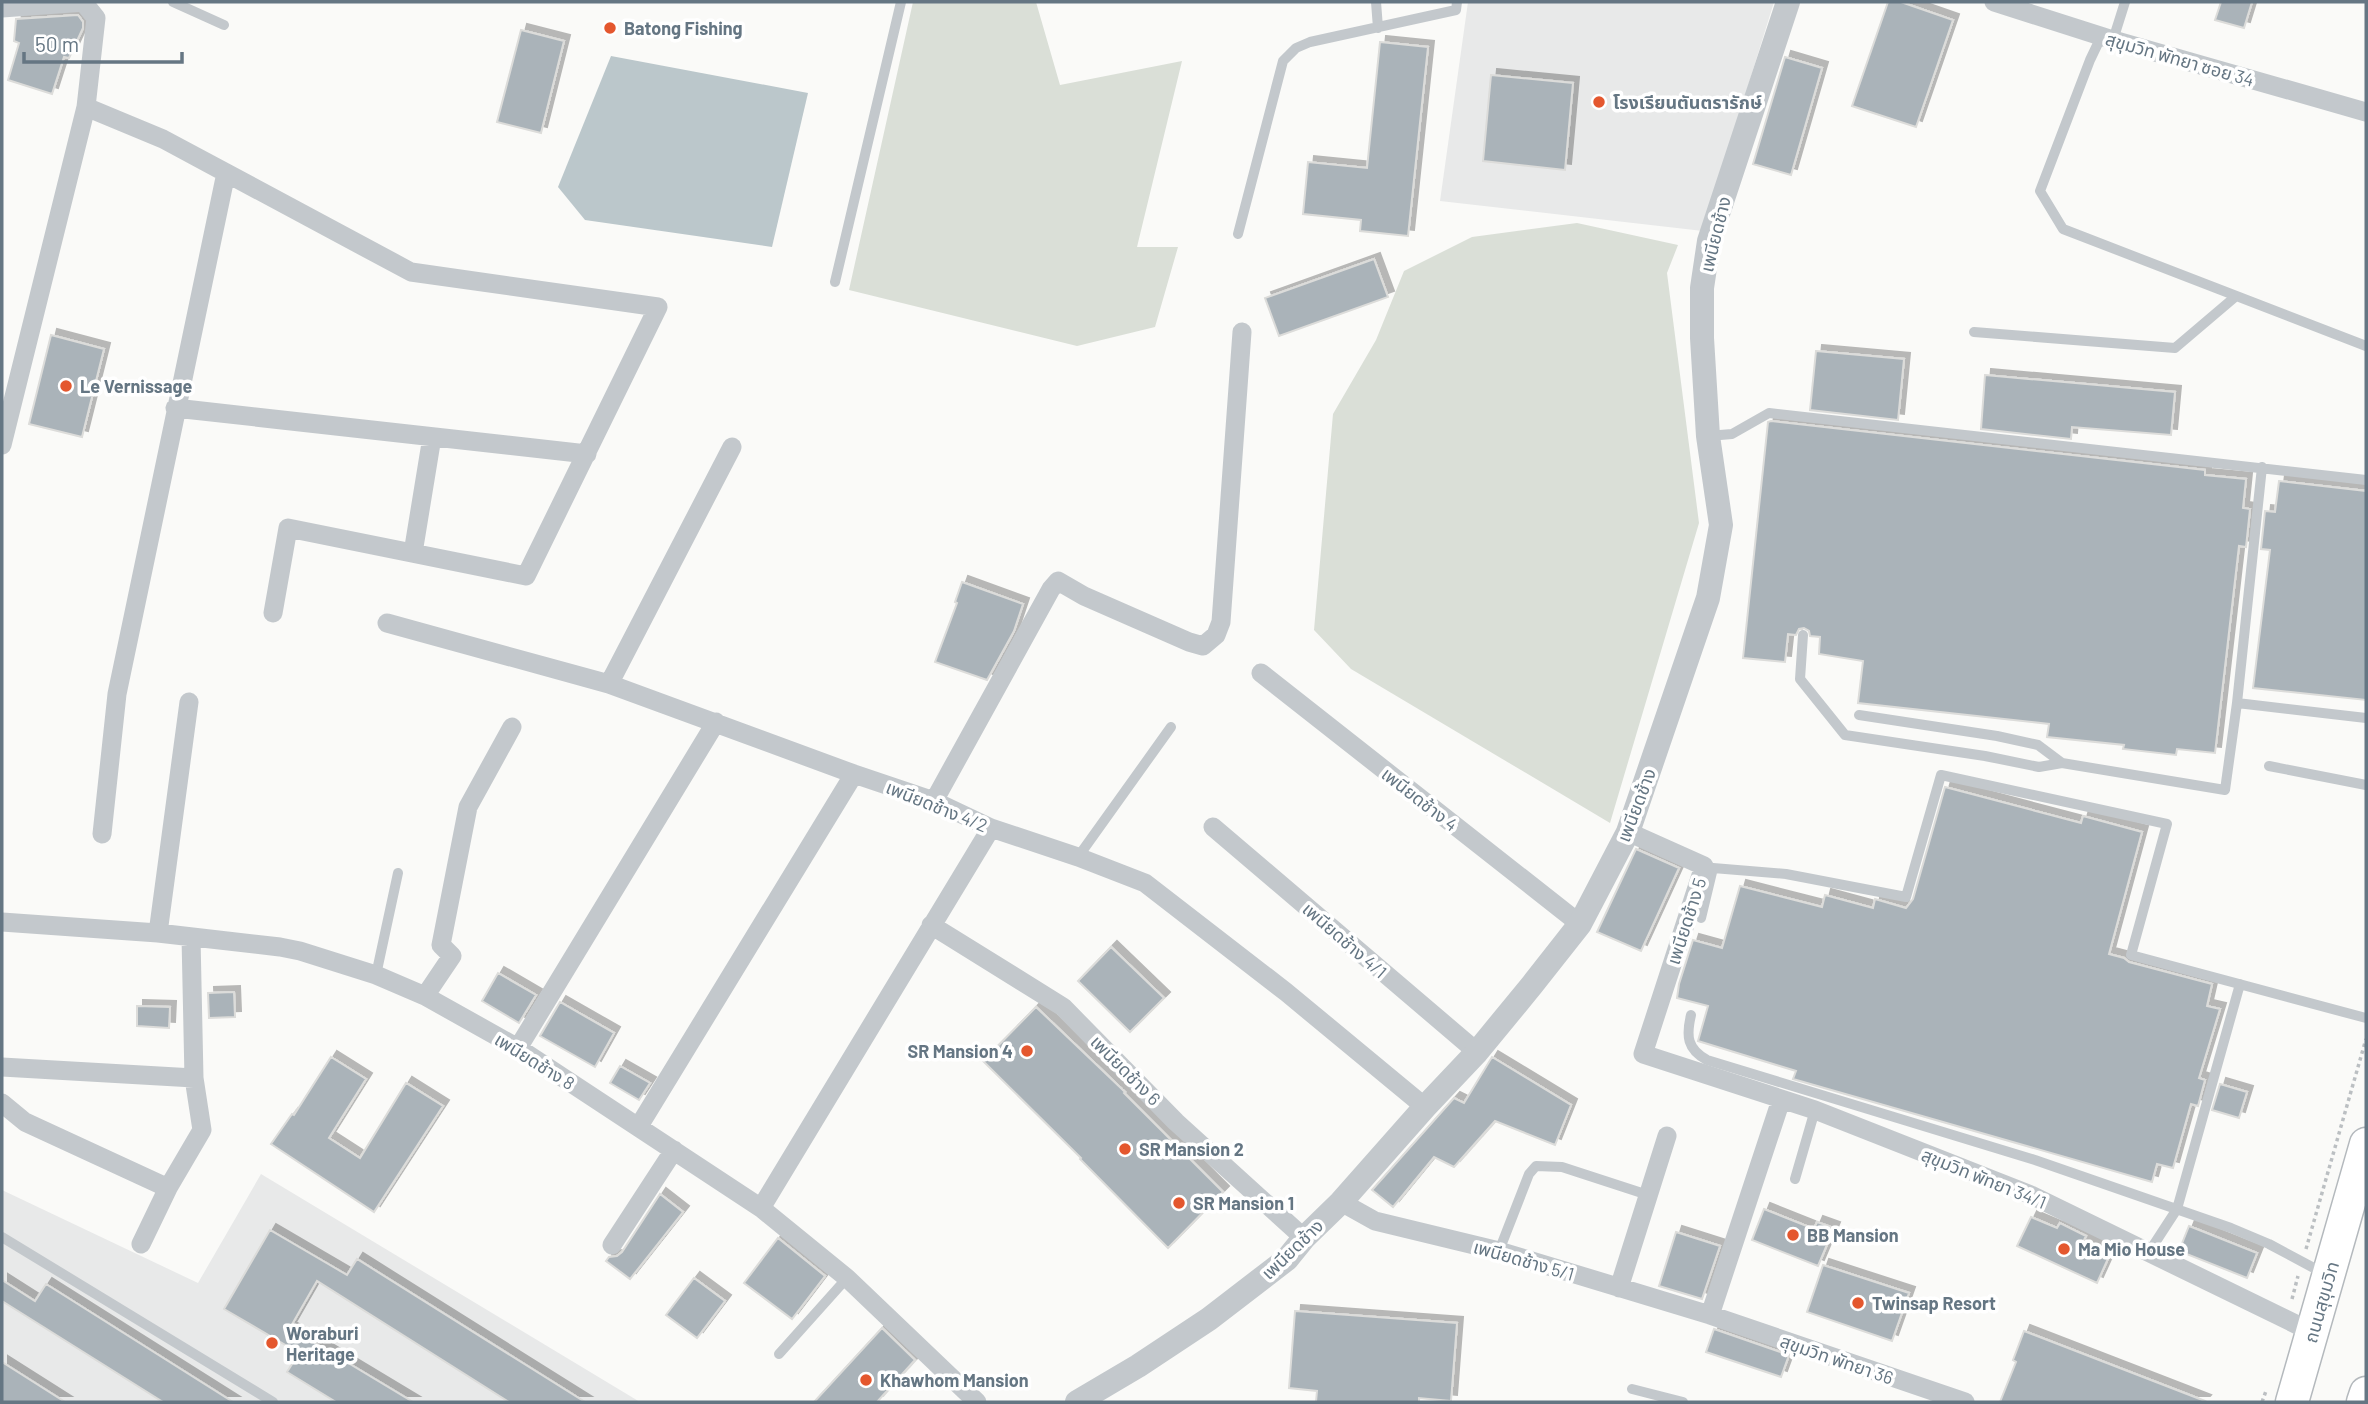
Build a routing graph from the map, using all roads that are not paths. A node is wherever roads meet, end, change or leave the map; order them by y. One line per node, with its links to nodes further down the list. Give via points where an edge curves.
1 (84, 2): 9 (street); 13 (street, via 96,18)
2 (173, 2): 10 (lane)
3 (901, 2): 17 (lane)
4 (1376, 2): 11 (lane)
5 (1457, 2): 11 (lane, via 1456,10)
6 (1788, 2): 23 (street, เพนียดช้าง, via 1709,241 1702,288)
7 (1994, 2): 12 (street, สุขุมวิท พัทยา ซอย 34)
8 (2125, 2): 12 (lane)
9 (2, 8)
10 (224, 25)
11 (1378, 28): 16 (lane, via 1310,42 1283,61)
12 (2107, 39): 14 (street, สุขุมวิท พัทยา ซอย 34); 18 (lane, via 2090,60 2040,191 2063,229)
13 (86, 107): 15 (street, via 163,139); 25 (street)
14 (2366, 112)
15 (226, 173): 22 (street); 27 (street, via 411,272 658,307)
16 (1238, 234)
17 (835, 282)
18 (2235, 297): 20 (lane, via 2175,348); 21 (lane)
19 (1241, 332): 47 (street, via 1221,622 1216,635 1203,646 1189,642 1058,581)
20 (1975, 332)
21 (2366, 346)
22 (175, 408): 24 (street); 51 (street, via 117,694)
23 (1708, 436): 28 (lane, via 1732,434 1769,413); 50 (street, เพนียดช้าง, via 1721,525 1708,598)
24 (432, 437): 27 (street); 30 (street)
25 (2, 445)
26 (732, 446): 35 (street)
27 (587, 454): 30 (street, via 526,576)
28 (2262, 467): 29 (lane); 37 (lane)
29 (2366, 480)
30 (413, 553): 31 (street, via 288,528)
31 (273, 613)
32 (387, 623): 35 (street, เพนียดช้าง 4/2)
33 (1803, 635): 43 (lane, via 1800,679 1845,735 2039,766)
34 (1261, 673): 56 (street, เพนียดช้าง 4)
35 (609, 684): 40 (street, เพนียดช้าง 4/2)
36 (189, 702): 58 (street)
37 (2236, 703): 39 (lane); 43 (lane, via 2225,790)
38 (1859, 715): 43 (lane, via 2038,745)
39 (2366, 718)
40 (716, 722): 45 (street, เพนียดช้าง 4/2); 65 (street)
41 (512, 727): 62 (street, via 468,807 440,944 452,956)
42 (1171, 727): 52 (lane)
43 (2062, 763)
44 (2269, 766): 46 (lane)
45 (854, 774): 47 (street, เพนียดช้าง 4/2); 74 (street)
46 (2366, 785)
47 (934, 800): 49 (street, เพนียดช้าง 4/2)
48 (1213, 827): 66 (street, เพนียดช้าง 4/1)
49 (991, 828): 52 (street, เพนียดช้าง 4/2); 57 (street)
50 (1628, 832): 56 (street, เพนียดช้าง); 67 (street, เพนียดช้าง 5, via 1704,866)
51 (102, 834)
52 (1079, 857): 72 (street, เพนียดช้าง 4/2, via 1145,883)
53 (398, 873): 60 (lane)
54 (1701, 918): 61 (lane, via 1713,868 1786,874 1906,897 1941,775 2167,824 2131,955)
55 (2, 922): 58 (street, เพนียดช้าง 8)
56 (1580, 924): 66 (street, เพนียดช้าง)
57 (931, 925): 83 (street); 86 (street, เพนียดช้าง 6, via 1063,1007 1176,1122)
58 (158, 933): 59 (street, เพนียดช้าง 8)
59 (191, 937): 60 (street, เพนียดช้าง 8, via 300,951); 69 (street)
60 (376, 975): 62 (street, เพนียดช้าง 8)
61 (2240, 984): 64 (lane); 84 (lane)
62 (425, 996): 65 (street, เพนียดช้าง 8)
63 (1691, 1015): 84 (lane, via 1688,1040 1707,1060 2035,1160)
64 (2366, 1018)
65 (518, 1048): 74 (street, เพนียดช้าง 8)
66 (1477, 1052): 72 (street, เพนียดช้าง)
67 (1643, 1054): 70 (street, สุขุมวิท พัทยา 34/1)
68 (2, 1067): 69 (street)
69 (194, 1078): 79 (street, via 202,1129)
70 (1782, 1100): 73 (street, สุขุมวิท พัทยา 34/1); 94 (street)
71 (2, 1103): 79 (street, via 24,1122)
72 (1425, 1107): 81 (street, เพนียดช้าง)
73 (1815, 1110): 78 (lane); 90 (street, สุขุมวิท พัทยา 34/1, via 2031,1195)
74 (639, 1126): 77 (street, เพนียดช้าง 8)
75 (1667, 1136): 80 (street)
76 (2366, 1144): 82 (highway, ถนนสุขุมวิท)
77 (674, 1150): 83 (street, เพนียดช้าง 8); 88 (street)
78 (1795, 1179)
79 (167, 1188): 87 (street)
80 (1648, 1195): 89 (lane, via 1562,1167 1536,1166 1528,1174); 93 (street)
81 (1341, 1202): 86 (street, เพนียดช้าง); 89 (street, เพนียดช้าง 5/1, via 1375,1221)
82 (2350, 1202): 91 (highway, ถนนสุขุมวิท); 105 (highway, ถนนสุขุมวิท)
83 (761, 1208): 92 (street, เพนียดช้าง 8)
84 (2177, 1209): 90 (lane); 91 (lane, via 2269,1244)
85 (2, 1237): 100 (lane)
86 (1304, 1238): 102 (street, เพนียดช้าง, via 1287,1259 1209,1319)
87 (141, 1244)
88 (612, 1245)
89 (1499, 1251): 93 (street, เพนียดช้าง 5/1)
90 (2149, 1252): 95 (street, สุขุมวิท พัทยา 34/1)
91 (2315, 1269): 95 (highway, ถนนสุขุมวิท)
92 (847, 1278): 96 (lane); 101 (street, เพนียดช้าง 8)
93 (1619, 1289): 94 (street, เพนียดช้าง 5/1)
94 (1710, 1315): 104 (street, สุขุมวิท พัทยา 36)
95 (2300, 1325): 99 (highway, ถนนสุขุมวิท)
96 (779, 1354)
97 (1632, 1389): 103 (lane)
98 (2366, 1393): 106 (highway)
99 (2279, 1396)
100 (273, 1402)
101 (977, 1402)
102 (1077, 1402)
103 (1683, 1402)
104 (1965, 1402)
105 (2304, 1402)
106 (2363, 1402)

